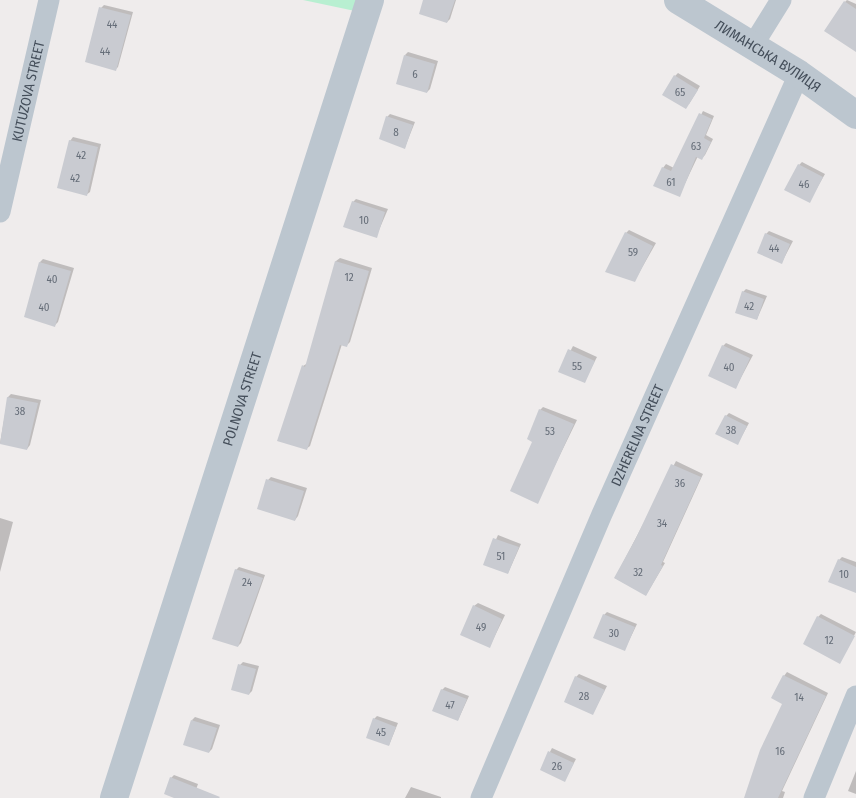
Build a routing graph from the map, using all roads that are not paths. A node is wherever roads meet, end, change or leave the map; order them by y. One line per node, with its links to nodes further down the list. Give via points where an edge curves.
1 (49, 0): 8 (street, KUTUZOVA STREET)
2 (370, 0): 10 (street, POLNOVA STREET)
3 (678, 0): 5 (street, ЛИМАНСЬКА ВУЛИЦЯ)
4 (781, 0): 5 (street)
5 (753, 45): 6 (street, ЛИМАНСЬКА ВУЛИЦЯ)
6 (799, 74): 7 (street, ЛИМАНСЬКА ВУЛИЦЯ); 11 (street, DZHERELNA STREET, via 602,514)
7 (856, 115)
8 (0, 212)
9 (856, 696): 12 (street)
10 (114, 798)
11 (481, 798)
12 (814, 798)

